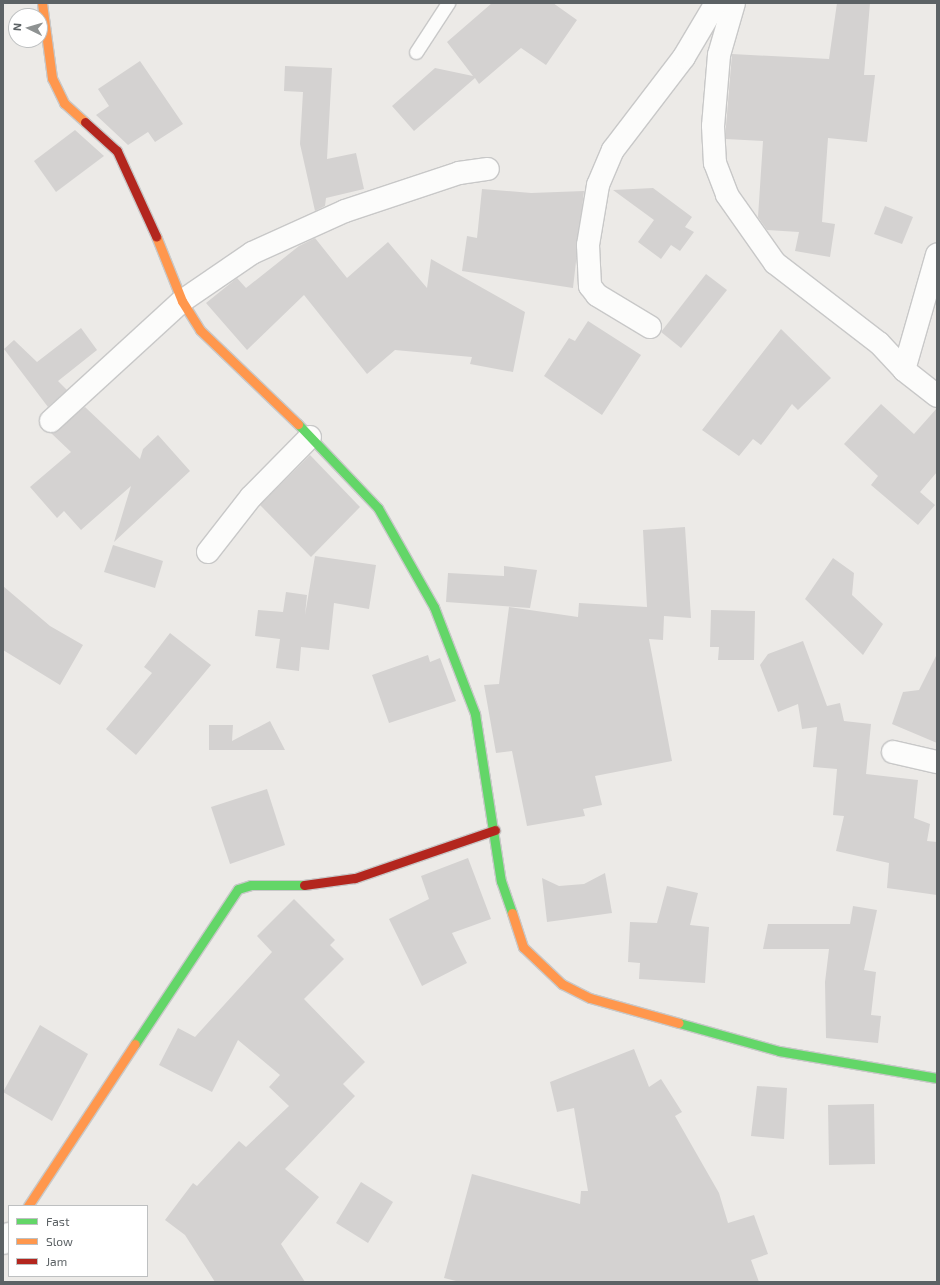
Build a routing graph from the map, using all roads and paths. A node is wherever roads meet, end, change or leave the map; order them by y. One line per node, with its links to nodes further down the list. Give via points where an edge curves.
1 (42, 3): 8 (street, via 52,78 64,103 117,151 173,271)
2 (448, 3): 5 (lane)
3 (716, 3): 9 (street, via 684,57 613,150 598,185 588,245 590,286 596,295)
4 (734, 3): 10 (street, via 719,55 713,126 715,163 728,195 775,263 879,343)
5 (416, 52)
6 (488, 169): 8 (street, via 459,173 293,233 252,253)
7 (937, 255): 10 (street)
8 (182, 301): 12 (street); 13 (street, via 200,330 271,395)
9 (650, 326)
10 (904, 370): 11 (street)
11 (937, 396)
12 (50, 421)
13 (310, 437): 14 (street, via 250,497); 17 (street, via 378,508 434,607 475,714)
14 (208, 552)
15 (893, 752): 16 (street)
16 (937, 762)
17 (495, 830): 18 (street, via 500,881 523,947 562,984 590,998 733,1040); 19 (street, via 355,878 323,884 251,885 238,889)
18 (937, 1078)
19 (29, 1205)

